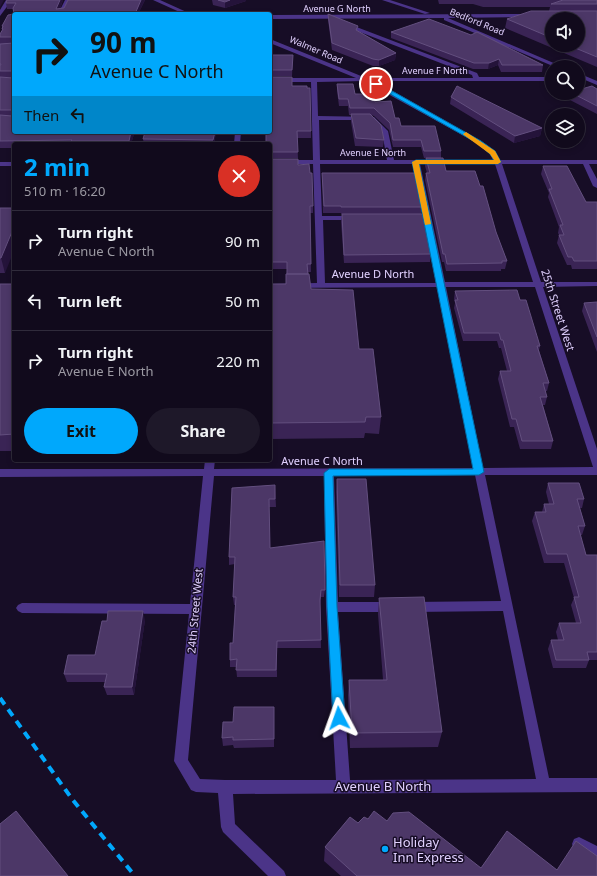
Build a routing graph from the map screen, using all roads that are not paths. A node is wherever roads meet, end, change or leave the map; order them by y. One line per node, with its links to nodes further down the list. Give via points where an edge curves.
1 (9, 0): 9 (street)
2 (68, 0): 5 (street)
3 (156, 0): 6 (street)
4 (384, 0): 7 (street, Bedford Road)
5 (62, 12)
6 (183, 12)
7 (437, 16): 8 (street, Avenue G North); 11 (street, Avenue G North); 13 (street, Bedford Road)
8 (536, 16)
9 (1, 17)
10 (272, 17): 11 (street, Avenue G North)
11 (336, 17): 22 (street, via 336,21 475,74)
12 (272, 42): 21 (street, Walmer Road)
13 (545, 61)
14 (585, 78): 17 (street)
15 (545, 79): 22 (street, Avenue F North)
16 (585, 79): 17 (street)
17 (589, 79): 18 (street); 23 (street)
18 (597, 79)
19 (272, 80): 20 (street, Avenue F North)
20 (314, 80): 21 (street, Avenue F North); 24 (street)
21 (367, 80): 22 (street, Avenue F North); 29 (street, Walmer Road, via 479,142 493,153)
22 (477, 80)
23 (597, 83)
24 (316, 118): 26 (street); 27 (street, via 372,118 385,131)
25 (272, 162): 26 (street, Avenue E North)
26 (317, 162): 27 (street, Avenue E North); 35 (street)
27 (391, 162): 28 (street, Avenue E North)
28 (416, 162): 29 (street, Avenue E North); 37 (street, via 423,218)
29 (498, 162): 30 (street, Avenue E North); 38 (street, 25th Street West)
30 (585, 162): 31 (street, Avenue E North); 34 (street)
31 (597, 162)
32 (0, 164): 33 (street)
33 (12, 164)
34 (597, 186)
35 (319, 218): 36 (street); 40 (street)
36 (365, 218)
37 (440, 284): 38 (street, Avenue D North); 40 (street, Avenue D North); 45 (street)
38 (539, 284): 39 (street, Avenue D North); 43 (street, 25th Street West)
39 (597, 284)
40 (321, 285): 41 (street, Avenue D North)
41 (272, 286)
42 (210, 462): 47 (street, 24th Street West)
43 (597, 466)
44 (597, 471): 45 (street, Avenue C North)
45 (479, 472): 48 (street, Avenue C North); 49 (street)
46 (0, 473): 47 (street, Avenue C North)
47 (208, 473): 48 (street, Avenue C North); 52 (street, 24th Street West)
48 (329, 473): 50 (street)
49 (508, 606): 50 (street); 55 (street)
50 (332, 607): 54 (street)
51 (22, 608): 52 (street)
52 (196, 609): 53 (street, 24th Street West)
53 (181, 761): 57 (street, Avenue B North, via 196,784)
54 (343, 786): 55 (street, Avenue B North); 57 (street, Avenue B North)
55 (544, 786): 56 (street, Avenue B North)
56 (597, 786)
57 (225, 787): 60 (street, via 228,827)
58 (579, 844): 59 (street)
59 (597, 854)
60 (280, 876)

